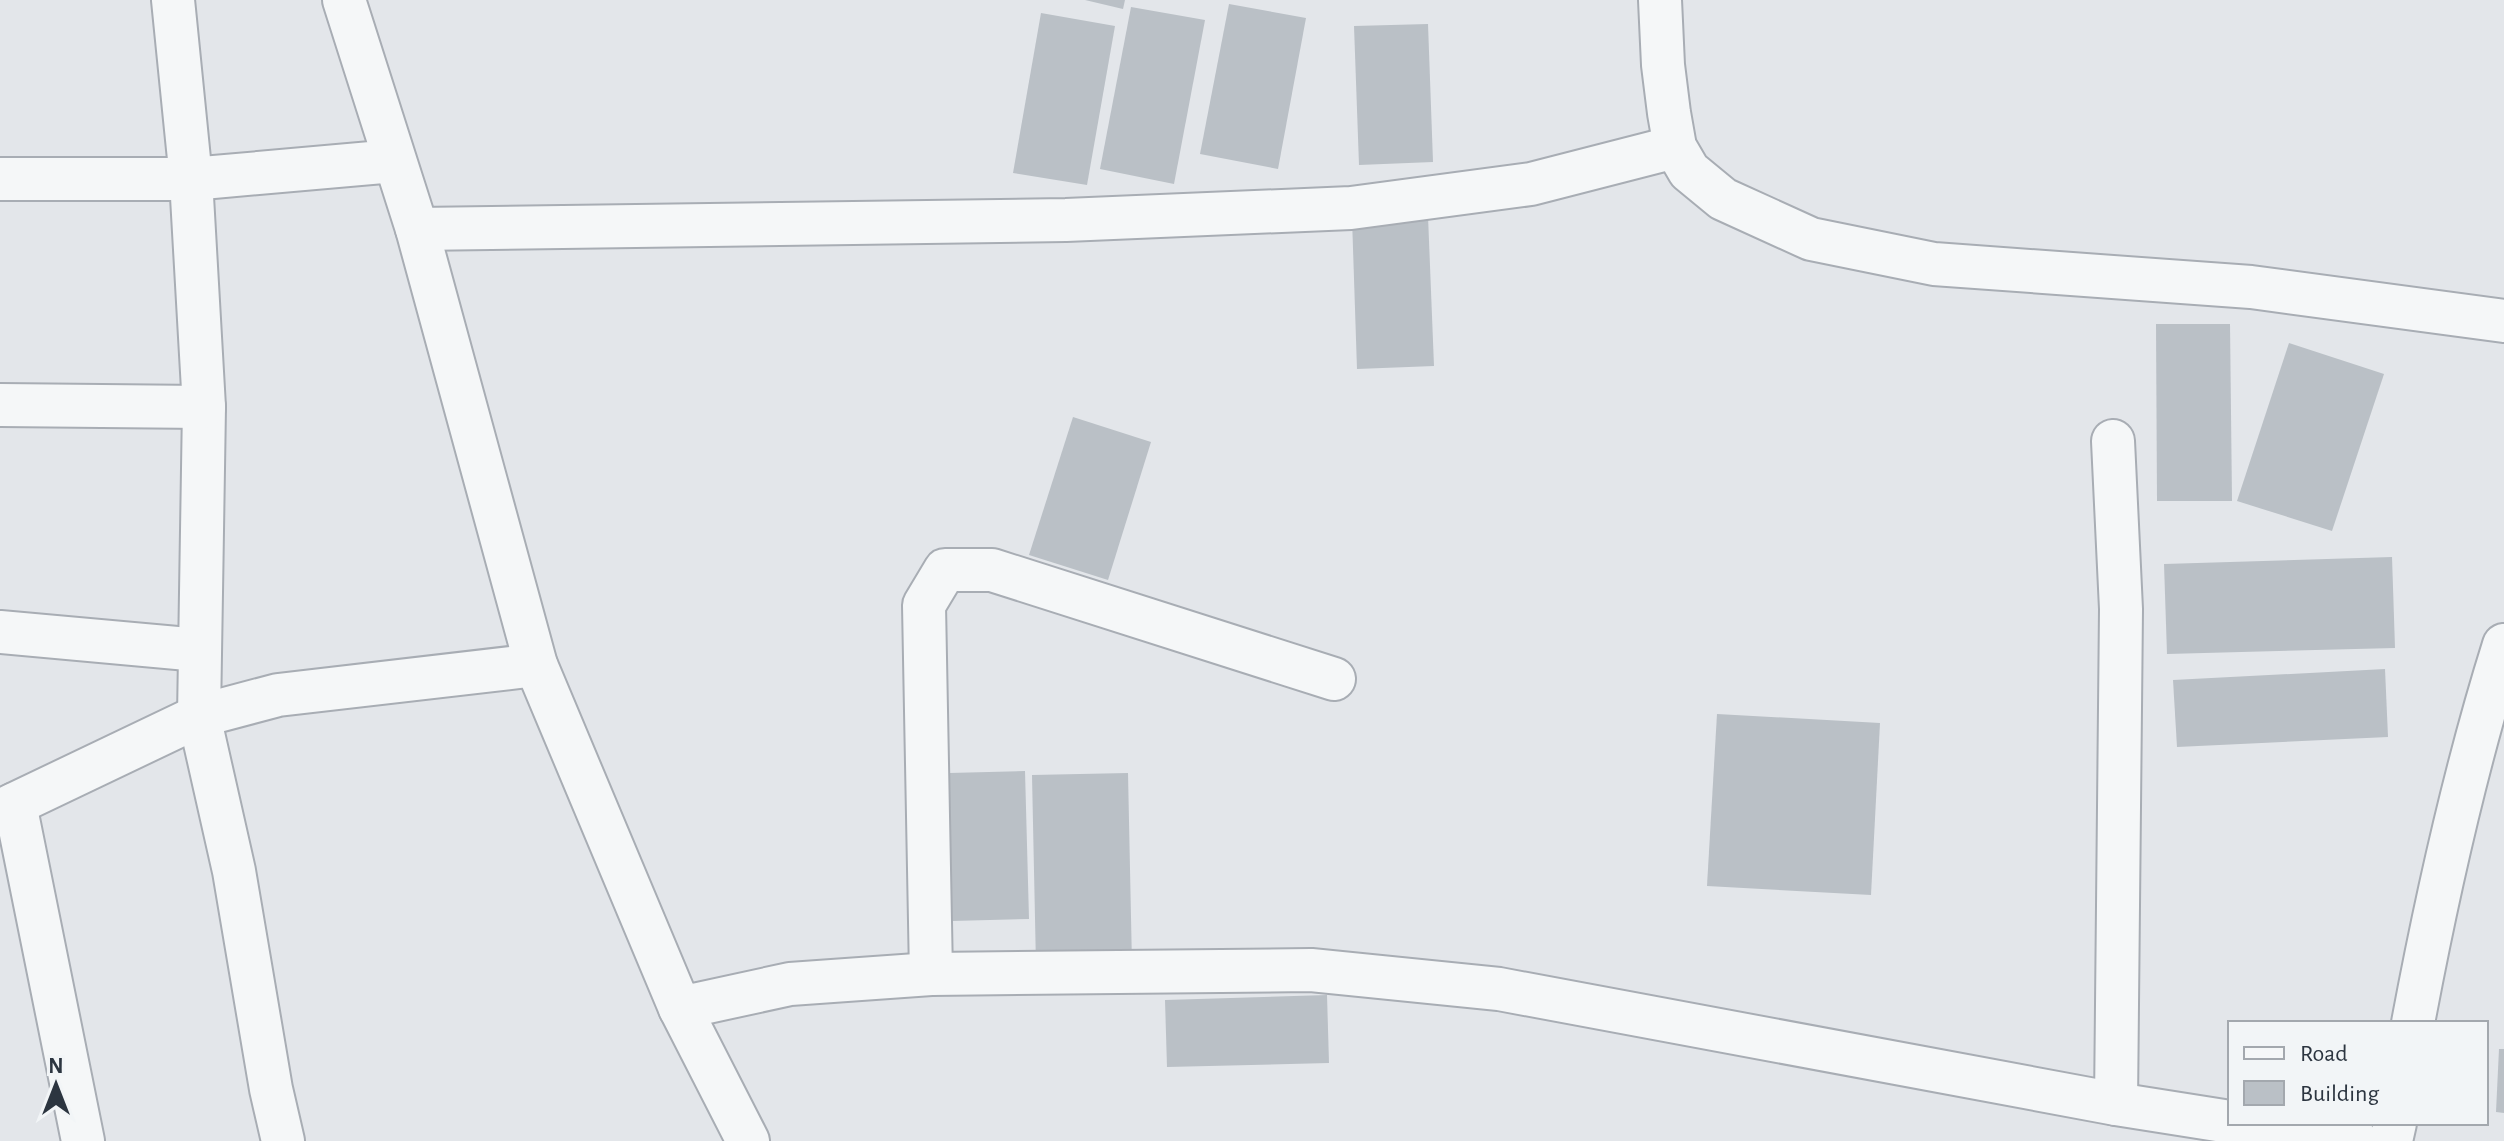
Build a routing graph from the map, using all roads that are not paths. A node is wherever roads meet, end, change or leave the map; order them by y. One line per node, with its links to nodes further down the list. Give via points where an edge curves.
1 (173, 0): 7 (street)
2 (344, 0): 5 (street)
3 (1660, 0): 4 (street)
4 (1675, 147): 8 (street, via 1531,184 1351,208 1066,220); 9 (street, via 1689,171 1723,199 1811,239 1934,264 2251,287)
5 (394, 161): 7 (street); 8 (street)
6 (0, 179): 7 (street)
7 (191, 179): 11 (street)
8 (417, 229): 16 (street)
9 (2504, 321)
10 (0, 405): 11 (street)
11 (204, 407): 15 (street)
12 (2113, 441): 23 (street, via 2121,609)
13 (0, 632): 15 (street)
14 (2504, 645): 22 (street, via 2478,728)
15 (199, 650): 18 (street)
16 (536, 665): 18 (street, via 278,695); 21 (street)
17 (1334, 679): 20 (street, via 992,570 945,570 924,605)
18 (199, 716): 19 (street); 27 (street, via 234,871)
19 (7, 807): 26 (street)
20 (931, 974): 21 (street, via 790,984); 23 (street, via 1311,970 1499,989)
21 (680, 1008): 28 (street)
22 (2413, 1021)
23 (2116, 1104): 24 (street)
24 (2228, 1122)
25 (2252, 1125): 29 (street)
26 (83, 1141)
27 (283, 1141)
28 (748, 1141)
29 (2357, 1141)

